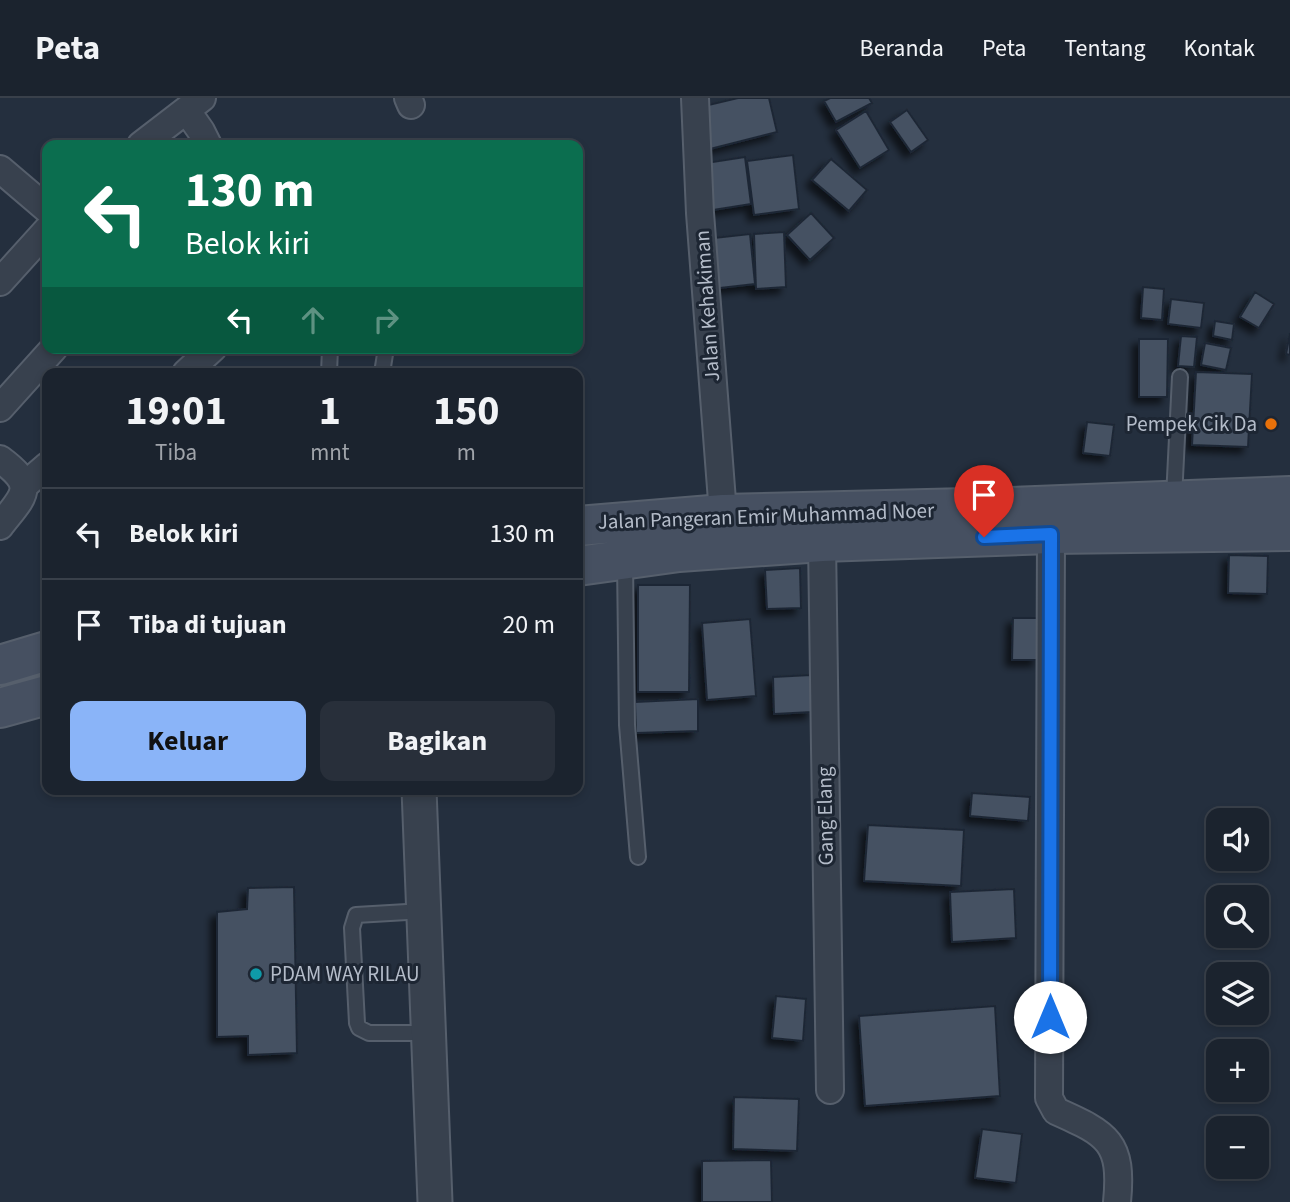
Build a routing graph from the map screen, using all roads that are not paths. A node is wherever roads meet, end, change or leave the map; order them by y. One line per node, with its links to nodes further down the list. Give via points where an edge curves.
1 (695, 98): 19 (street, Jalan Kehakiman)
2 (194, 105): 3 (street); 4 (street)
3 (148, 140)
4 (206, 140)
5 (0, 169): 6 (street)
6 (42, 205)
7 (42, 236): 8 (street)
8 (0, 282)
9 (49, 354): 13 (street)
10 (206, 354): 11 (street)
11 (191, 368)
12 (1180, 377): 18 (lane)
13 (0, 408)
14 (0, 459): 16 (street)
15 (42, 470): 16 (street)
16 (25, 485): 21 (street, via 24,494)
17 (1290, 496): 18 (main road, Jalan Pangeran Emir Muhammad Noer)
18 (1174, 500): 20 (main road, Jalan Pangeran Emir Muhammad Noer)
19 (723, 514): 20 (main road, Jalan Pangeran Emir Muhammad Noer); 25 (main road, Jalan Pangeran Emir Muhammad Noer)
20 (1009, 522): 24 (main road, Jalan Pangeran Emir Muhammad Noer); 26 (main road, Jalan Pangeran Emir Muhammad Noer)
21 (0, 526)
22 (583, 526): 25 (main road, Jalan Pangeran Emir Muhammad Noer)
23 (1290, 531): 24 (main road, Jalan Pangeran Emir Muhammad Noer)
24 (1051, 534): 39 (street, via 1049,1098 1055,1111 1108,1139 1118,1167)
25 (678, 535): 26 (main road, Jalan Pangeran Emir Muhammad Noer); 27 (main road, Jalan Pangeran Emir Muhammad Noer)
26 (822, 542): 37 (street, Gang Elang)
27 (625, 559): 28 (main road, Jalan Pangeran Emir Muhammad Noer); 34 (lane, via 627,725)
28 (583, 565)
29 (42, 653): 30 (main road)
30 (0, 666)
31 (42, 696): 32 (main road)
32 (0, 708)
33 (419, 795): 35 (street)
34 (638, 857)
35 (424, 911): 36 (street); 36 (lane, via 356,915 352,928 359,1028 369,1033)
36 (429, 1033): 38 (street)
37 (830, 1090)
38 (435, 1202)
39 (1117, 1202)

